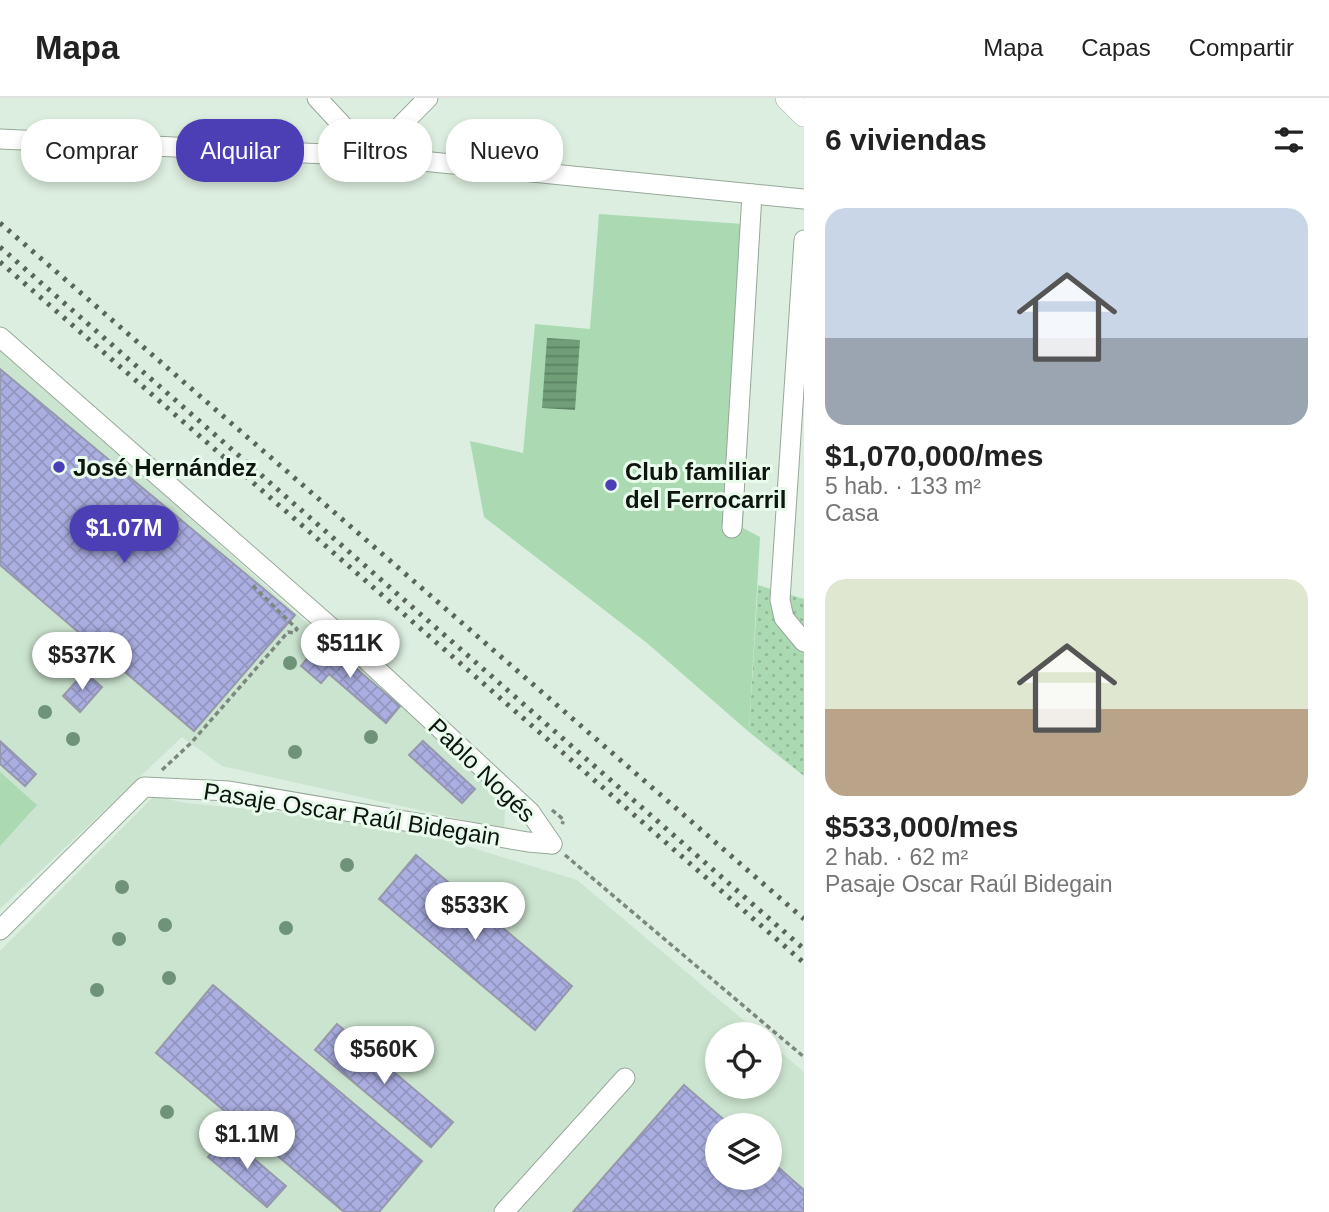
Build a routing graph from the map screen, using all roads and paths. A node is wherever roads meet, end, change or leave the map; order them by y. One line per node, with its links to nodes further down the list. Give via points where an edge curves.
1 (317, 98): 5 (street)
2 (428, 98): 6 (street)
3 (787, 98): 4 (main road)
4 (804, 115)
5 (337, 119)
6 (407, 119)
7 (0, 139): 8 (street)
8 (318, 154)
9 (432, 162): 10 (street)
10 (752, 194): 11 (street); 15 (street)
11 (804, 199)
12 (804, 240): 13 (street)
13 (802, 274): 17 (street, via 780,600 784,618)
14 (0, 337): 22 (street, Pablo Nogés, via 343,638 530,812)
15 (732, 528)
16 (249, 583): 19 (path, via 297,629 288,632)
17 (804, 642)
18 (197, 728): 19 (path)
19 (201, 732): 20 (path)
20 (144, 787): 22 (street, Pasaje Oscar Raúl Bidegain, via 229,791); 23 (street)
21 (544, 802): 22 (path, via 564,820)
22 (552, 844): 24 (path)
23 (0, 930)
24 (804, 1057)
25 (625, 1078): 26 (street)
26 (504, 1212)

